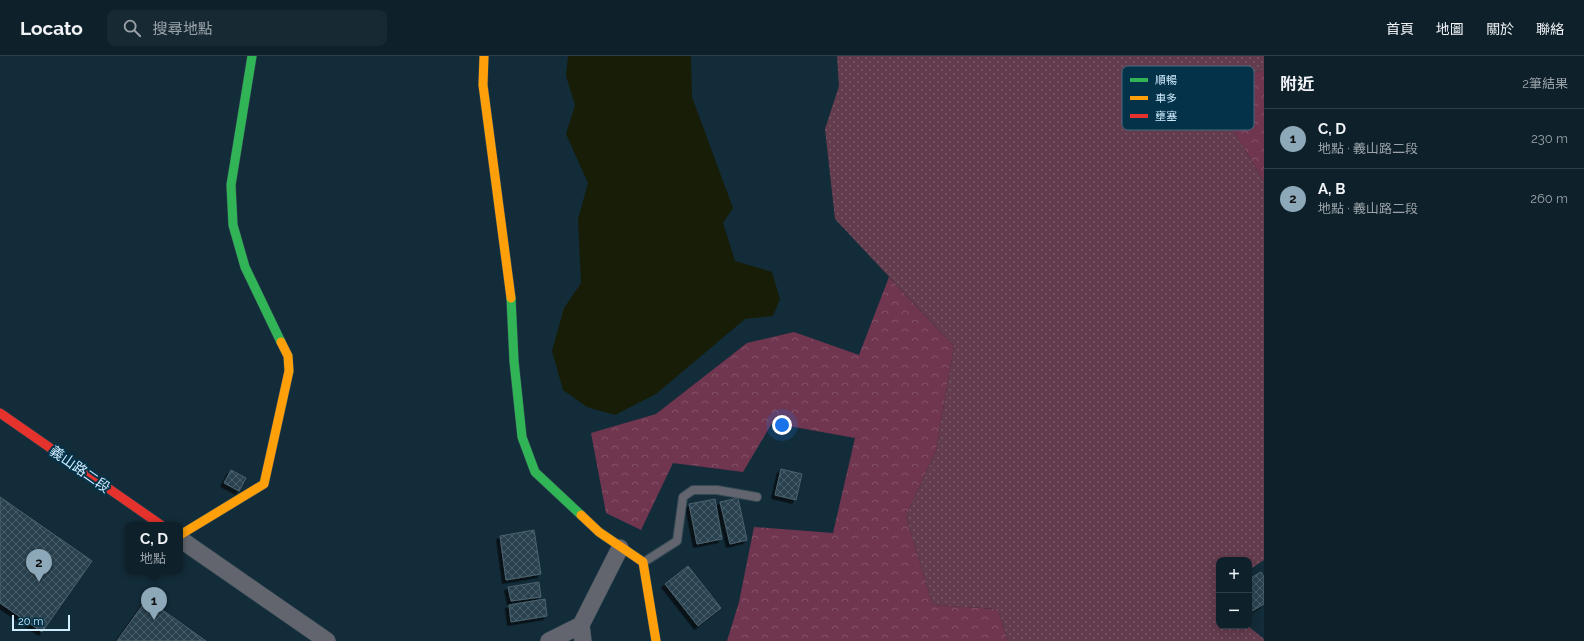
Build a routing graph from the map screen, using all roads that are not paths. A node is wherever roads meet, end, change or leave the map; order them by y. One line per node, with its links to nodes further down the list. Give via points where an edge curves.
1 (252, 56): 6 (street, via 231,184 233,225 245,267 288,356 289,371 264,484)
2 (484, 56): 8 (street, via 483,84 512,306 514,360 522,437 535,472 599,532)
3 (0, 413): 5 (street, 義山路二段)
4 (757, 498): 9 (lane, via 717,490 693,490 683,497 677,541)
5 (157, 522)
6 (183, 533)
7 (183, 540): 11 (street)
8 (620, 548): 9 (street); 10 (street)
9 (643, 562): 13 (street)
10 (582, 633): 12 (street)
11 (327, 641)
12 (549, 641)
13 (656, 641)

